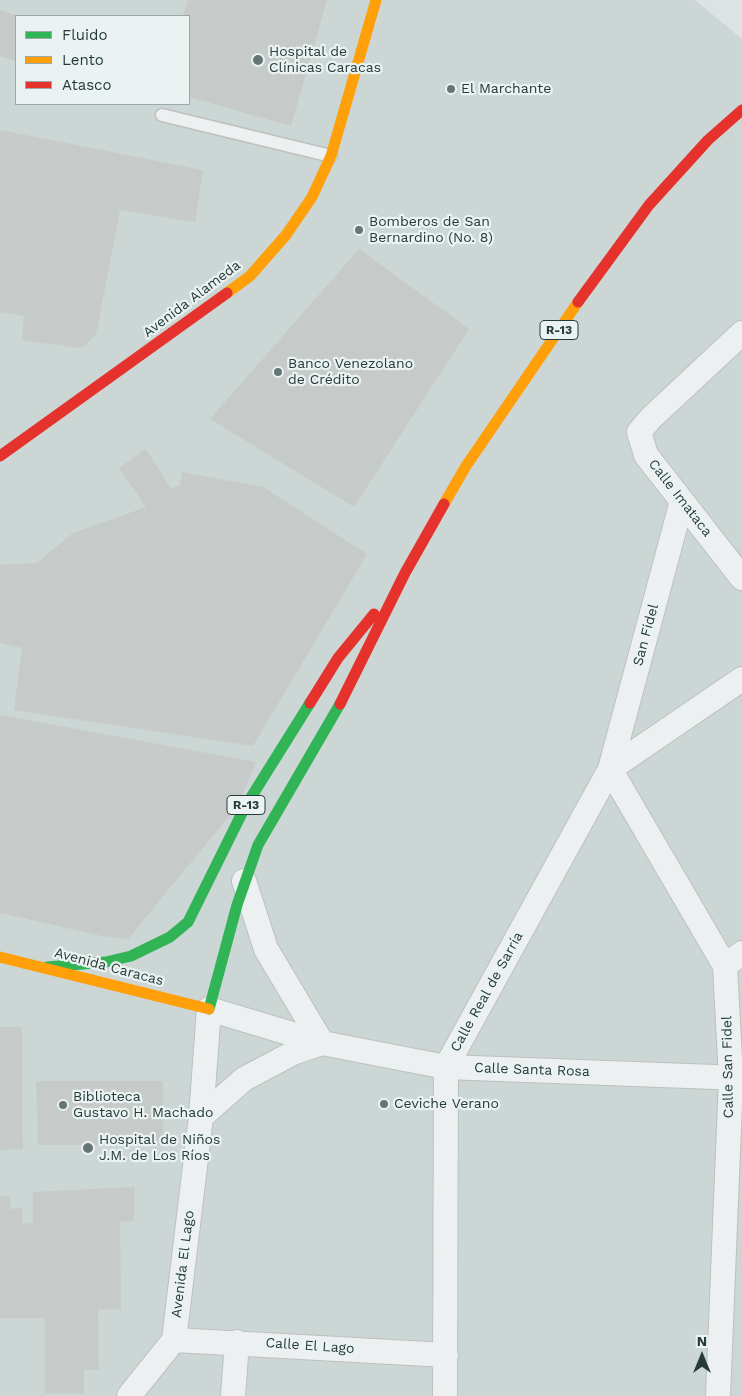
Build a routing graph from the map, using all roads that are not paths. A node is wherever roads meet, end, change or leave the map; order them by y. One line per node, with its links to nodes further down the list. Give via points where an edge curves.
1 (376, 0): 4 (main road, Avenida Alameda)
2 (742, 110): 8 (main road, R-13, via 677,172 601,269 466,466)
3 (162, 116): 4 (lane)
4 (331, 156): 6 (main road, Avenida Alameda, via 312,197 286,235 250,276)
5 (742, 333): 7 (street, Calle Imataca, via 639,432 646,454)
6 (0, 456)
7 (682, 501): 9 (street, Calle Imataca); 11 (street, San Fidel)
8 (405, 573): 12 (main road, R-13, via 350,686 258,845); 15 (main road, R-13, via 338,658 301,715 245,807 188,922 170,937 131,956 106,962)
9 (742, 578)
10 (742, 679): 11 (street, Calle Real de Sarría)
11 (610, 769): 14 (street, Calle San Fidel); 18 (street, Calle Real de Sarría)
12 (244, 881): 16 (main road, R-13); 17 (street, via 266,949)
13 (0, 957): 15 (main road, Avenida Caracas / R-13)
14 (733, 959): 19 (street, Calle San Fidel)
15 (47, 967): 16 (main road, Avenida Caracas / R-13)
16 (209, 1009): 17 (street, Calle Santa Rosa); 20 (street, Avenida El Lago)
17 (322, 1043): 18 (street, Calle Santa Rosa); 20 (street, via 295,1052 244,1079)
18 (446, 1067): 19 (street, Calle Santa Rosa); 23 (street, Calle Real de Sarría)
19 (737, 1078): 27 (street, Calle San Fidel)
20 (201, 1117): 21 (street, Avenida El Lago)
21 (174, 1340): 22 (street, Calle El Lago); 24 (street)
22 (237, 1342): 23 (street, Calle El Lago); 25 (street)
23 (446, 1354): 26 (street, Calle Real de Sarría)
24 (129, 1396)
25 (233, 1396)
26 (445, 1396)
27 (718, 1396)

